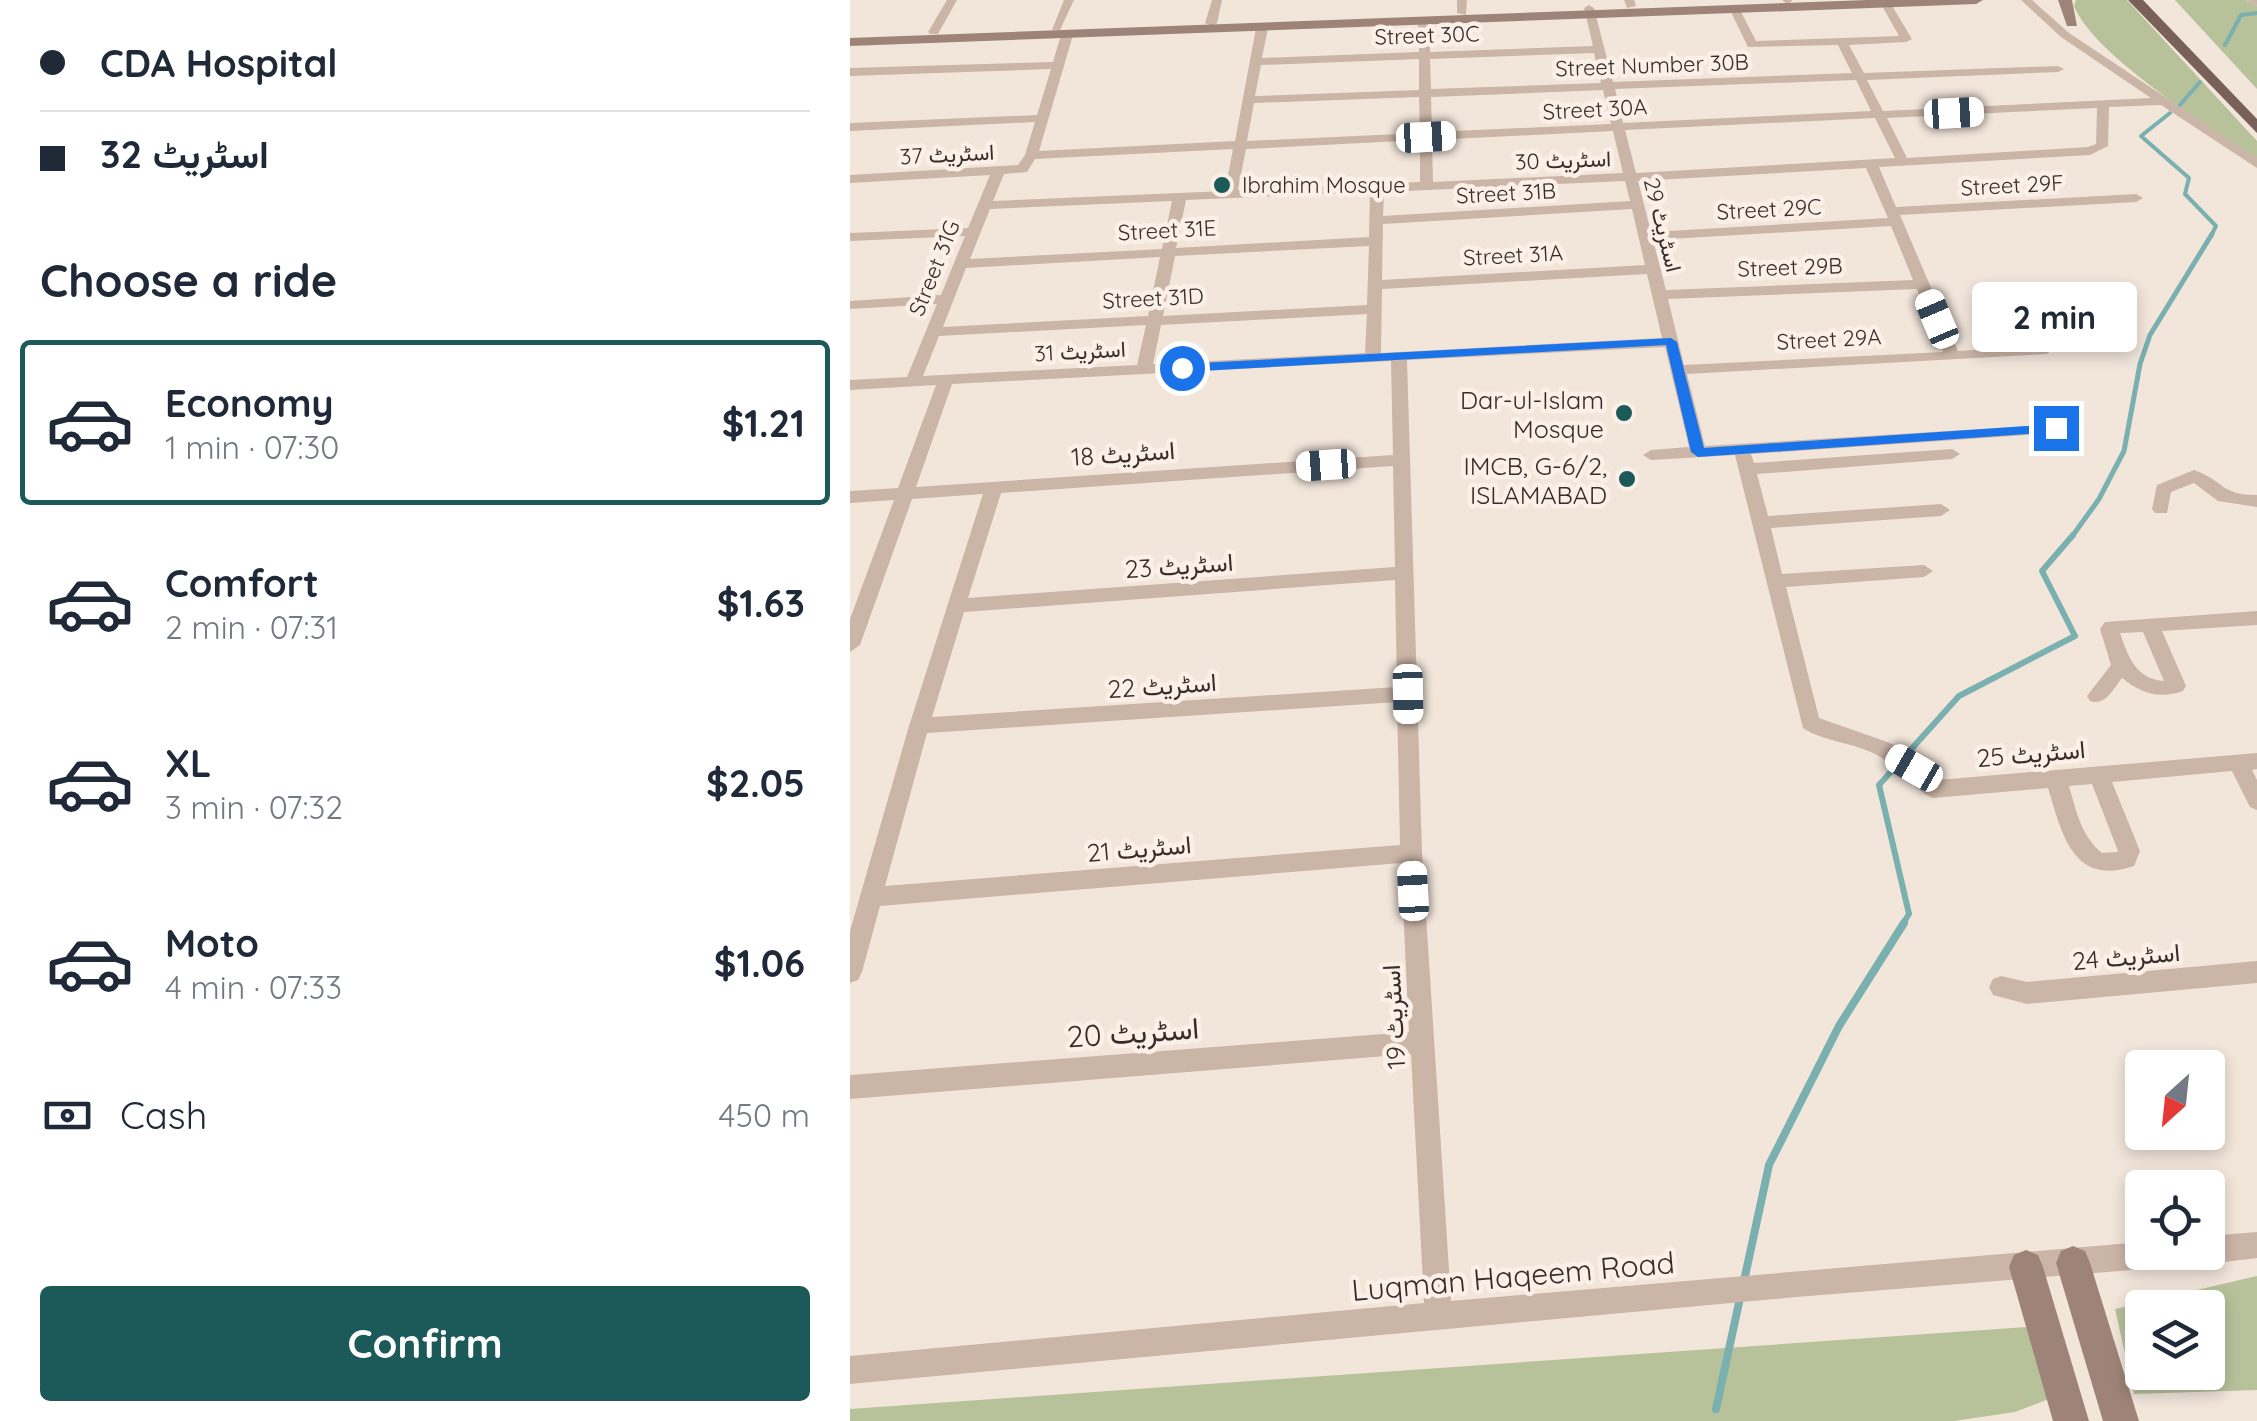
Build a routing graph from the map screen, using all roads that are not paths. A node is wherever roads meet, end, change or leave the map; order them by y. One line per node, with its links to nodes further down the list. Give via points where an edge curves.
1 (952, 0): 21 (street)
2 (1069, 0): 20 (street, اسٹریٹ 37)
3 (1216, 0): 17 (street)
4 (1787, 0): 5 (street); 10 (street)
5 (1799, 0)
6 (1976, 0): 12 (street)
7 (2026, 0): 32 (street)
8 (2044, 0): 18 (street)
9 (2065, 0): 18 (street)
10 (1630, 3): 15 (street)
11 (2143, 3): 38 (main road); 43 (main road)
12 (1886, 4): 14 (street); 24 (street, via 1906,40)
13 (1462, 6): 15 (street); 17 (street)
14 (1735, 10): 15 (street); 24 (street, via 1749,44)
15 (1591, 12): 16 (street); 25 (street, اسٹریٹ 29)
16 (1424, 22): 19 (street); 26 (street)
17 (1211, 23): 20 (street)
18 (2072, 23): 32 (street)
19 (1262, 28): 20 (street); 27 (street)
20 (1062, 31): 21 (street); 23 (street); 28 (street, اسٹریٹ 37)
21 (934, 32): 22 (street)
22 (850, 35)
23 (850, 42)
24 (1842, 42): 31 (street)
25 (1600, 48): 26 (street, Street 30C); 33 (street, اسٹریٹ 29)
26 (1424, 55): 27 (street, Street 30C); 34 (street)
27 (1256, 62): 35 (street)
28 (1058, 65): 30 (street); 40 (street, اسٹریٹ 37)
29 (2058, 69): 31 (street, Street Number 30B)
30 (850, 72)
31 (1860, 77): 33 (street, Street Number 30B); 39 (street)
32 (2130, 79): 36 (street)
33 (1609, 86): 34 (street, Street Number 30B); 42 (street, اسٹریٹ 29)
34 (1425, 94): 35 (street, Street Number 30B); 44 (street)
35 (1248, 100): 45 (street)
36 (2161, 101): 37 (street, Street 30A); 49 (street)
37 (2102, 106): 39 (street, Street 30A); 47 (street, اسٹریٹ 30, via 2102,146 2090,151)
38 (2257, 107)
39 (1880, 116): 42 (street, Street 30A); 47 (street)
40 (1043, 118): 41 (street); 46 (street, اسٹریٹ 37)
41 (850, 127)
42 (1619, 128): 44 (street, Street 30A); 51 (street, اسٹریٹ 29)
43 (2257, 128)
44 (1426, 137): 45 (street, Street 30A); 53 (street)
45 (1240, 145): 46 (street, Street 30A); 55 (street)
46 (1031, 155): 50 (street, اسٹریٹ 37, via 1022,168)
47 (1904, 162): 48 (street, اسٹریٹ 30)
48 (1871, 164): 51 (street, اسٹریٹ 30); 60 (street)
49 (2257, 164)
50 (998, 172): 52 (street, اسٹریٹ 37); 58 (street, Street 31G)
51 (1631, 177): 53 (street, اسٹریٹ 30); 59 (street, اسٹریٹ 29)
52 (850, 178)
53 (1426, 186): 54 (street, اسٹریٹ 30)
54 (1377, 188): 55 (street, اسٹریٹ 30); 61 (street)
55 (1231, 194): 56 (street, اسٹریٹ 30)
56 (1180, 196): 58 (street, اسٹریٹ 30); 66 (street)
57 (2136, 198): 60 (street, Street 29F)
58 (984, 205): 62 (street, Street 31G)
59 (1638, 205): 61 (street, Street 31B); 64 (street, اسٹریٹ 29)
60 (1894, 217): 64 (street, Street 29C); 69 (street)
61 (1376, 220): 65 (street)
62 (974, 232): 63 (street); 67 (street, Street 31G)
63 (850, 236)
64 (1645, 236): 68 (street, اسٹریٹ 29)
65 (1376, 242): 66 (street, Street 31E); 70 (street)
66 (1168, 252): 67 (street, Street 31E); 75 (street)
67 (960, 264): 72 (street, Street 31G)
68 (1653, 269): 70 (street, Street 31A); 71 (street, اسٹریٹ 29)
69 (1922, 284): 71 (street, Street 29B); 79 (street)
70 (1375, 285): 74 (street)
71 (1660, 295): 77 (street, اسٹریٹ 29)
72 (946, 299): 73 (street); 76 (street, Street 31G)
73 (850, 305)
74 (1374, 309): 75 (street, Street 31D); 81 (street)
75 (1154, 320): 76 (street, Street 31D); 82 (street)
76 (933, 332): 85 (street, Street 31G)
77 (1671, 342): 80 (street, اسٹریٹ 31); 83 (street, اسٹریٹ 29)
78 (2042, 351): 79 (street, Street 29A)
79 (1952, 354): 83 (street, Street 29A)
80 (1399, 356): 81 (street, اسٹریٹ 31); 92 (street, اسٹریٹ 19)
81 (1373, 358): 82 (street, اسٹریٹ 31)
82 (1144, 370): 84 (street, اسٹریٹ 31)
83 (1678, 370): 88 (street, اسٹریٹ 29)
84 (946, 380): 85 (street, اسٹریٹ 31); 94 (street)
85 (913, 382): 86 (street, اسٹریٹ 31)
86 (850, 385)
87 (2056, 428): 91 (street)
88 (1698, 452): 90 (street); 91 (street)
89 (1952, 454): 91 (street)
90 (1651, 455)
91 (1745, 459): 99 (street, اسٹریٹ 25)
92 (1400, 460): 93 (street, اسٹریٹ 18); 101 (street, اسٹریٹ 19)
93 (994, 487): 94 (street, اسٹریٹ 18); 103 (street)
94 (905, 494): 95 (street, اسٹریٹ 18); 106 (street)
95 (850, 497)
96 (2257, 502): 97 (street, via 2230,502 2194,476 2163,489)
97 (2161, 509)
98 (1941, 510): 99 (street)
99 (1760, 523): 102 (street, اسٹریٹ 25)
100 (1924, 571): 102 (street)
101 (1404, 573): 103 (street, اسٹریٹ 23); 108 (street, اسٹریٹ 19)
102 (1775, 581): 113 (street, اسٹریٹ 25, via 1815,728 1876,746 1914,768 1933,789)
103 (958, 606): 110 (street)
104 (2257, 618): 105 (street)
105 (2150, 625): 107 (street, via 2109,629); 107 (street, via 2176,686 2155,689)
106 (852, 636)
107 (2121, 666): 109 (street)
108 (1408, 694): 110 (street, اسٹریٹ 22); 115 (street, اسٹریٹ 19)
109 (2097, 696)
110 (919, 726): 116 (street)
111 (2247, 762): 112 (street, اسٹریٹ 25); 114 (street)
112 (2099, 774): 113 (street, اسٹریٹ 25); 113 (street, via 2129,851 2118,864 2093,861 2082,851)
113 (2056, 778)
114 (2257, 800)
115 (1410, 853): 116 (street, اسٹریٹ 21); 120 (street, اسٹریٹ 19)
116 (872, 897): 117 (street)
117 (850, 972)
118 (2257, 972): 119 (street, اسٹریٹ 24, via 2027,993)
119 (2000, 987)
120 (1422, 1042): 121 (street, اسٹریٹ 20); 127 (street, اسٹریٹ 19)
121 (850, 1087)
122 (2257, 1245): 123 (street)
123 (2225, 1248)
124 (2125, 1258): 125 (street, Luqman Haqeem Road)
125 (2073, 1263): 126 (street, Luqman Haqeem Road); 130 (street)
126 (2026, 1267): 127 (street, Luqman Haqeem Road); 129 (street)
127 (1438, 1314): 128 (street, Luqman Haqeem Road)
128 (850, 1370)
129 (2071, 1421)
130 (2121, 1421)

